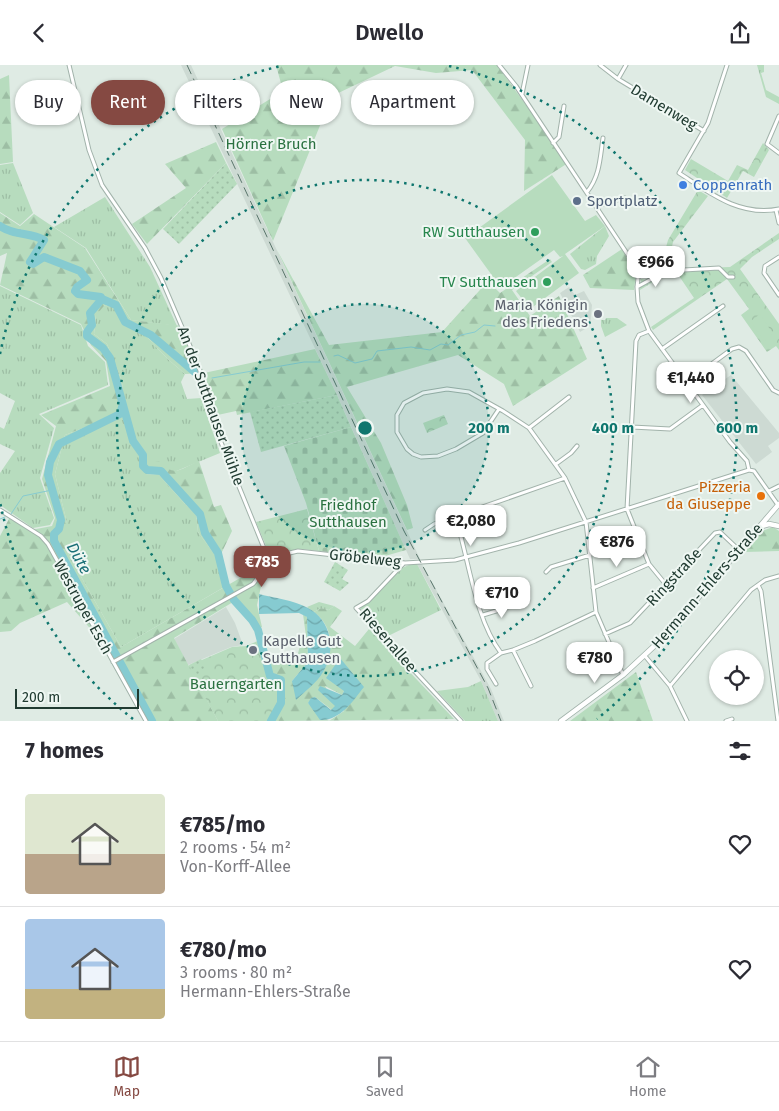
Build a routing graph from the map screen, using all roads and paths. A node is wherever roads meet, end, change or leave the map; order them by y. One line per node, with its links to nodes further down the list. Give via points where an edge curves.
1 (69, 65): 50 (street, An der Sutthauser Mühle, via 89,150 102,185 145,248 171,301 199,367 216,430)
2 (499, 65): 8 (street)
3 (528, 65): 8 (street)
4 (600, 65): 7 (street, Damenweg)
5 (626, 65): 7 (street)
6 (727, 65): 11 (street)
7 (618, 79): 11 (street, Damenweg)
8 (522, 94): 13 (street)
9 (564, 106): 13 (street, via 559,137)
10 (779, 116): 14 (street, via 767,144)
11 (704, 131): 18 (street, via 678,173 734,206 757,211)
12 (603, 138): 15 (street, via 598,173)
13 (553, 143): 15 (street)
14 (779, 153)
15 (587, 192): 17 (street)
16 (625, 198): 17 (street)
17 (596, 206): 22 (street, via 632,261 640,263)
18 (778, 209): 19 (street)
19 (779, 223)
20 (779, 257): 23 (street, via 765,266 764,273)
21 (732, 277): 22 (street, via 719,268 666,271)
22 (637, 287): 25 (street)
23 (779, 295)
24 (724, 306): 26 (street)
25 (649, 331): 26 (street); 32 (street, via 636,341)
26 (662, 349): 27 (street)
27 (687, 382): 28 (street, via 739,347 746,351 773,390); 30 (street)
28 (779, 393)
29 (569, 397): 33 (street)
30 (703, 405): 32 (street, via 670,429); 36 (street, via 747,461)
31 (499, 409): 31 (street, via 469,392 435,391 411,397 404,403 397,415 397,432 414,454 438,456 482,433); 33 (street)
32 (632, 427): 41 (street)
33 (529, 428): 35 (street)
34 (577, 446): 35 (street)
35 (556, 464): 37 (street)
36 (749, 470): 39 (street, via 754,471); 41 (street, Gröbelweg)
37 (565, 478): 43 (street); 44 (street)
38 (779, 486): 39 (street)
39 (769, 491): 40 (street)
40 (779, 505): 46 (street, Hermann-Ehlers-Straße)
41 (627, 509): 44 (street, Gröbelweg); 53 (street)
42 (0, 510): 66 (street, Westruper Esch, via 48,544)
43 (455, 516): 47 (street); 51 (street)
44 (586, 522): 49 (street); 51 (street, Gröbelweg)
45 (779, 526): 46 (street, via 769,523)
46 (758, 528): 48 (street, Hermann-Ehlers-Straße)
47 (424, 530)
48 (739, 550): 57 (street, Ringstraße, via 720,533 715,533); 65 (street, Hermann-Ehlers-Straße)
49 (590, 555): 54 (street, via 551,567); 58 (street)
50 (268, 558): 52 (street, Gröbelweg, via 305,551); 66 (street, via 256,581)
51 (467, 558): 52 (street, Gröbelweg); 61 (street)
52 (405, 563): 73 (street, Riesenallee, via 368,601 356,608)
53 (649, 564): 57 (street); 58 (street)
54 (546, 572)
55 (779, 576): 56 (street)
56 (758, 585): 70 (street); 77 (street)
57 (667, 586): 62 (street, Ringstraße, via 630,623)
58 (593, 588): 60 (street)
59 (510, 604): 61 (street)
60 (596, 613): 62 (street); 63 (street)
61 (483, 615): 64 (street)
62 (605, 634): 67 (street)
63 (513, 650): 64 (street); 69 (street)
64 (501, 653): 68 (street, via 487,663 486,669)
65 (644, 656): 67 (street, Hermann-Ehlers-Straße); 70 (street)
66 (114, 661): 72 (street, Westruper Esch)
67 (623, 675): 74 (street, Hermann-Ehlers-Straße)
68 (496, 684)
69 (531, 686)
70 (670, 686): 75 (street)
71 (732, 719): 76 (street)
72 (146, 721)
73 (462, 721)
74 (561, 721)
75 (686, 721)
76 (726, 721)
77 (778, 721)

